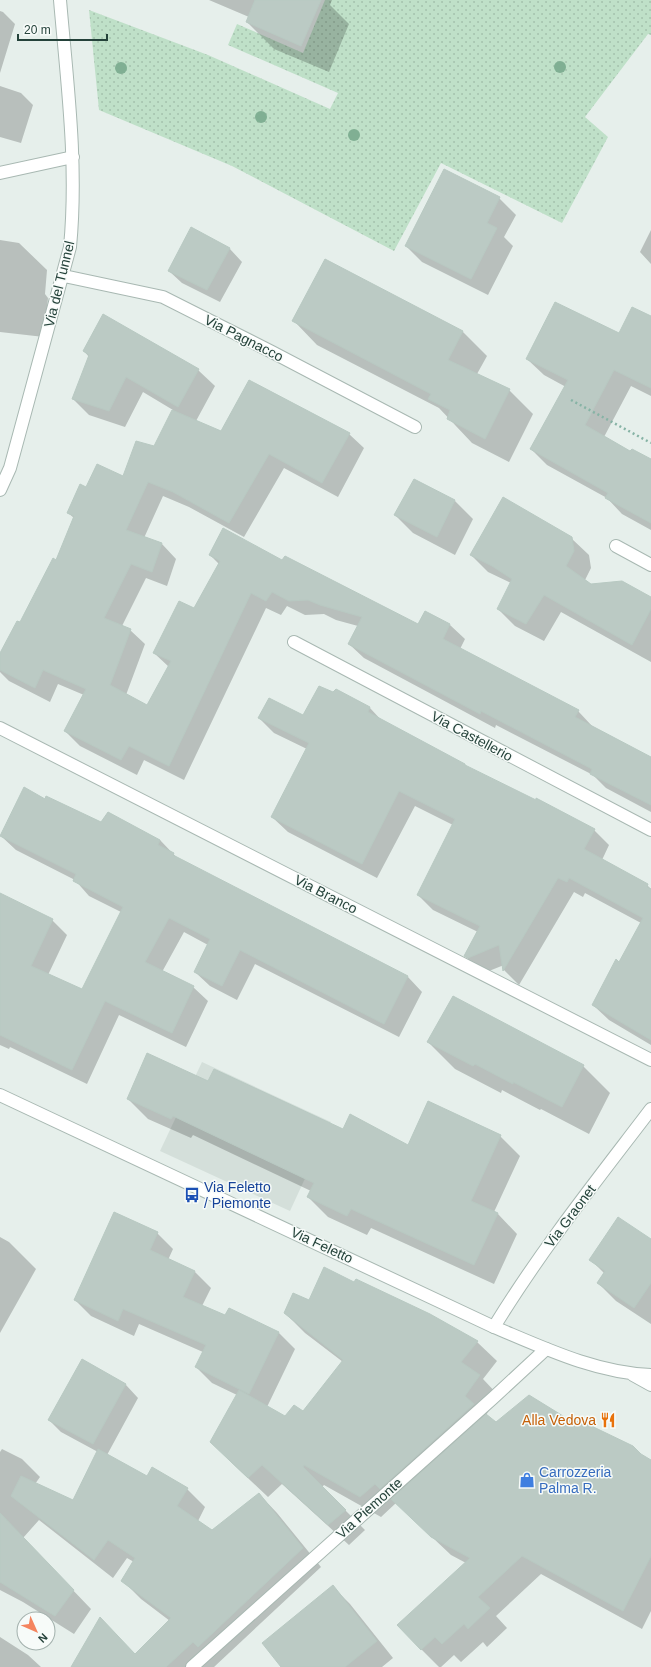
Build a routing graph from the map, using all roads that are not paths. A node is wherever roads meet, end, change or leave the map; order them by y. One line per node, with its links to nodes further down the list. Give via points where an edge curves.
1 (60, 0): 2 (street, Via del Tunnel)
2 (73, 157): 3 (street); 4 (street, Via del Tunnel, via 74,212)
3 (0, 173)
4 (64, 276): 5 (street, Via Pagnacco, via 163,297); 6 (street, Via del Tunnel, via 10,468)
5 (415, 427)
6 (0, 490)
7 (616, 546): 8 (street)
8 (651, 565)
9 (294, 642): 11 (street, Via Castellerio)
10 (0, 728): 12 (street, Via Branco)
11 (651, 830)
12 (651, 1060)
13 (0, 1095): 15 (street, Via Feletto)
14 (651, 1109): 15 (street, Via Graonet, via 566,1220)
15 (494, 1326): 16 (street, Via Feletto)
16 (546, 1349): 17 (street, Via Feletto, via 582,1362); 20 (street, Via Piemonte)
17 (630, 1374): 18 (street, Via Feletto); 19 (street)
18 (651, 1375)
19 (651, 1385)
20 (192, 1667)

